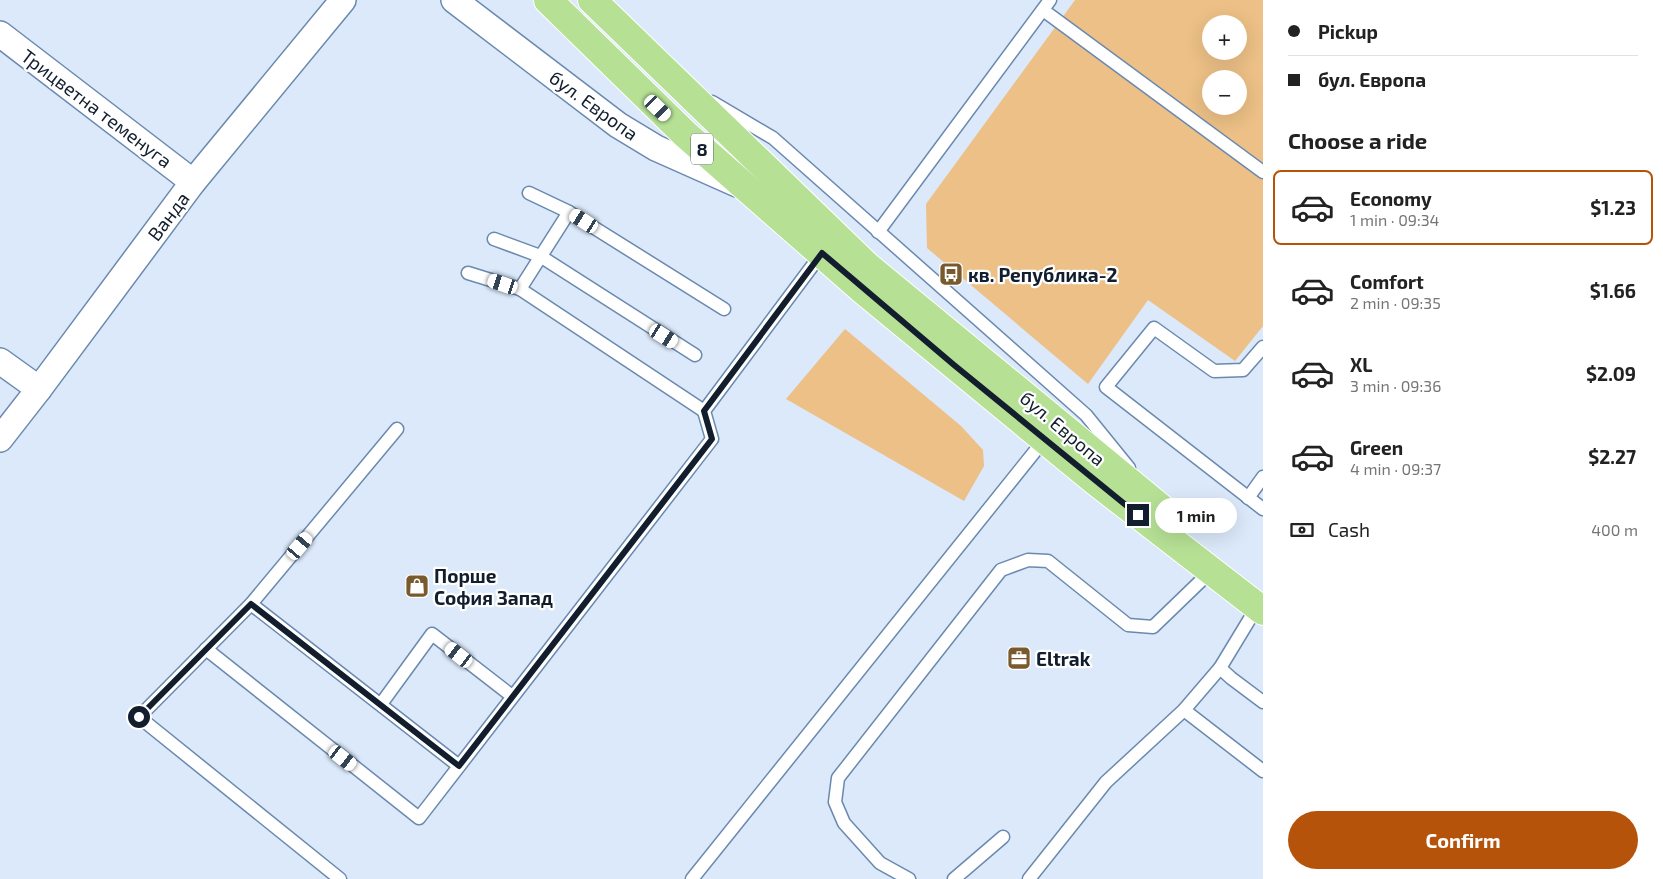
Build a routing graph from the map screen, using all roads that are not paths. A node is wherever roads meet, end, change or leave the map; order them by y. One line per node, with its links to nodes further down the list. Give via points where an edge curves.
1 (343, 0): 9 (street, Ванда)
2 (454, 0): 10 (street, бул. Европа, via 618,125 656,148)
3 (548, 0): 10 (main road, 8, via 685,134)
4 (592, 0): 7 (main road, 8)
5 (1046, 5): 8 (lane); 13 (lane)
6 (0, 34): 9 (street, Трицветна теменуга)
7 (670, 77): 13 (lane, via 773,138); 18 (main road, 8)
8 (1263, 172)
9 (193, 182): 24 (street, Ванда)
10 (748, 189): 15 (main road, 8)
11 (529, 193): 12 (lane)
12 (569, 212): 16 (lane); 20 (lane)
13 (878, 232): 32 (lane, via 1086,415)
14 (494, 239): 16 (lane)
15 (822, 253): 18 (main road, 8); 25 (lane)
16 (540, 256): 19 (lane); 22 (lane)
17 (468, 272): 19 (lane)
18 (865, 278): 28 (main road, бул. Европа / 8); 32 (main road, бул. Европа / 8)
19 (520, 289): 25 (lane)
20 (724, 309)
21 (1263, 347): 30 (lane, via 1243,370 1214,371 1154,328 1106,387)
22 (695, 355)
23 (0, 360): 24 (street)
24 (39, 389): 27 (street, Ванда)
25 (704, 411): 38 (lane, via 712,439)
26 (397, 429): 35 (lane)
27 (0, 438)
28 (1044, 440): 33 (main road, бул. Европа / 8); 46 (lane)
29 (1263, 477): 30 (lane)
30 (1248, 498): 31 (lane)
31 (1263, 509)
32 (1164, 511): 34 (main road, бул. Европа / 8)
33 (1211, 571): 34 (main road, бул. Европа / 8); 47 (lane, via 1153,627 1128,625 1048,561 1028,560 1001,570 838,778 835,802 844,822 880,863)
34 (1261, 602): 37 (lane)
35 (251, 604): 36 (lane); 40 (lane)
36 (206, 649): 42 (lane, via 419,818); 45 (lane, via 139,717)
37 (1220, 668): 39 (lane); 41 (lane)
38 (512, 696): 40 (lane, via 432,634); 42 (lane)
39 (1263, 702)
40 (381, 704): 42 (lane)
41 (1184, 710): 43 (lane); 49 (lane, via 1106,782)
42 (459, 766)
43 (1263, 771)
44 (1003, 837): 48 (lane)
45 (340, 879)
46 (692, 879)
47 (909, 879)
48 (954, 879)
49 (1029, 879)

